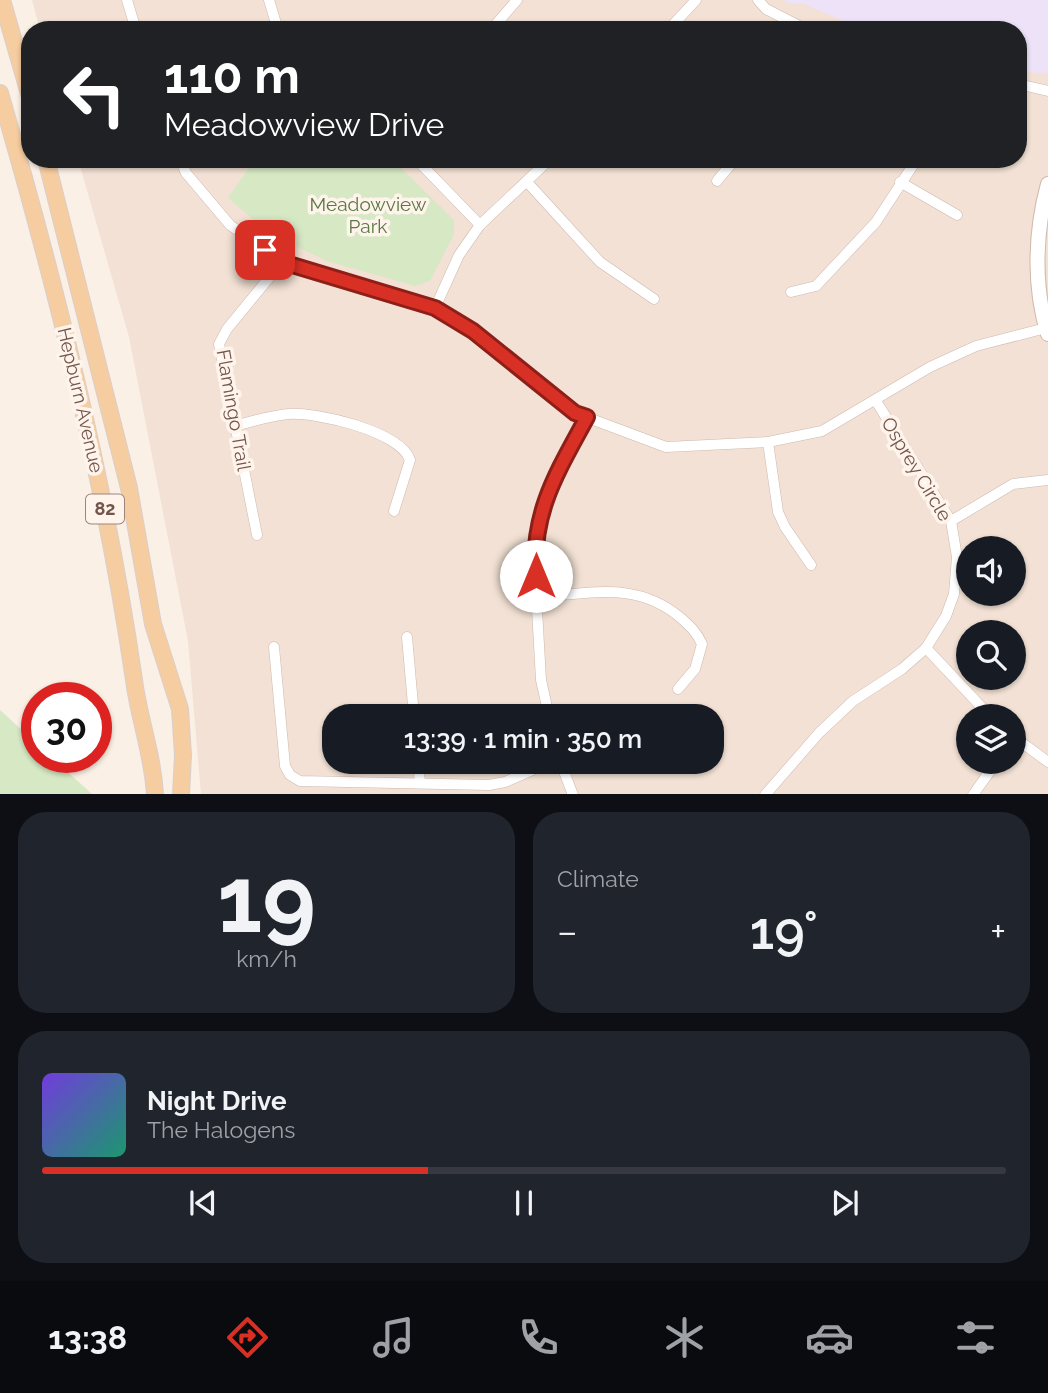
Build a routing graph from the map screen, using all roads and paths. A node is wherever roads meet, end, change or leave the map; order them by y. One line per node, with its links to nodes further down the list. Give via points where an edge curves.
1 (2, 0): 12 (main road)
2 (127, 0): 7 (street)
3 (269, 0): 8 (street)
4 (517, 0): 9 (street)
5 (696, 0): 10 (street)
6 (758, 0): 11 (street)
7 (133, 21)
8 (275, 21)
9 (499, 21)
10 (676, 21)
11 (789, 21)
12 (21, 66)
13 (1027, 87): 14 (street)
14 (1048, 91)
15 (0, 93): 16 (main road, Hepburn Avenue / 82)
16 (21, 165)
17 (22, 168): 59 (main road, Hepburn Avenue / 82, via 96,465)
18 (48, 168): 60 (main road, Hepburn Avenue / 82, via 129,488 153,624 180,709)
19 (184, 168): 30 (street, via 230,225)
20 (426, 168): 29 (street)
21 (542, 168): 26 (street)
22 (728, 168): 24 (street)
23 (910, 168): 25 (street)
24 (717, 181)
25 (900, 182): 28 (street); 31 (street, via 876,222 816,286)
26 (528, 183): 29 (street); 32 (street, via 600,262)
27 (1048, 184): 34 (main road, via 1038,250)
28 (957, 215)
29 (480, 225): 33 (street, via 459,255)
30 (282, 262): 33 (street); 37 (street, Flamingo Trail, via 219,344)
31 (791, 292)
32 (654, 299)
33 (435, 308): 36 (street, via 473,331 575,413)
34 (1047, 331): 35 (street, via 975,346 930,366)
35 (876, 401): 38 (street, via 822,431); 41 (street, Osprey Circle)
36 (587, 417): 38 (street, via 666,447); 44 (street, via 550,486 538,521 534,556)
37 (235, 426): 40 (street, via 302,414 400,444 410,460); 42 (street, Flamingo Trail)
38 (768, 442): 43 (street, via 778,512)
39 (1048, 480): 41 (street, via 1013,484)
40 (394, 511)
41 (951, 522): 47 (street, Osprey Circle, via 957,557 954,594)
42 (257, 535)
43 (811, 565)
44 (537, 597): 48 (street, via 636,593 664,604 697,632 702,644 695,669); 50 (street)
45 (407, 637): 49 (street)
46 (274, 648): 58 (street, via 285,766 290,775 300,780)
47 (926, 648): 51 (street); 62 (street, Osprey Circle, via 853,701)
48 (678, 689)
49 (413, 704)
50 (546, 704)
51 (979, 704)
52 (1026, 746): 53 (street)
53 (1048, 762)
54 (419, 774): 58 (street)
55 (523, 774): 58 (street, via 489,785)
56 (565, 774): 61 (street)
57 (988, 774): 63 (street)
58 (420, 783)
59 (155, 794)
60 (181, 794)
61 (573, 794)
62 (765, 794)
63 (973, 794)

